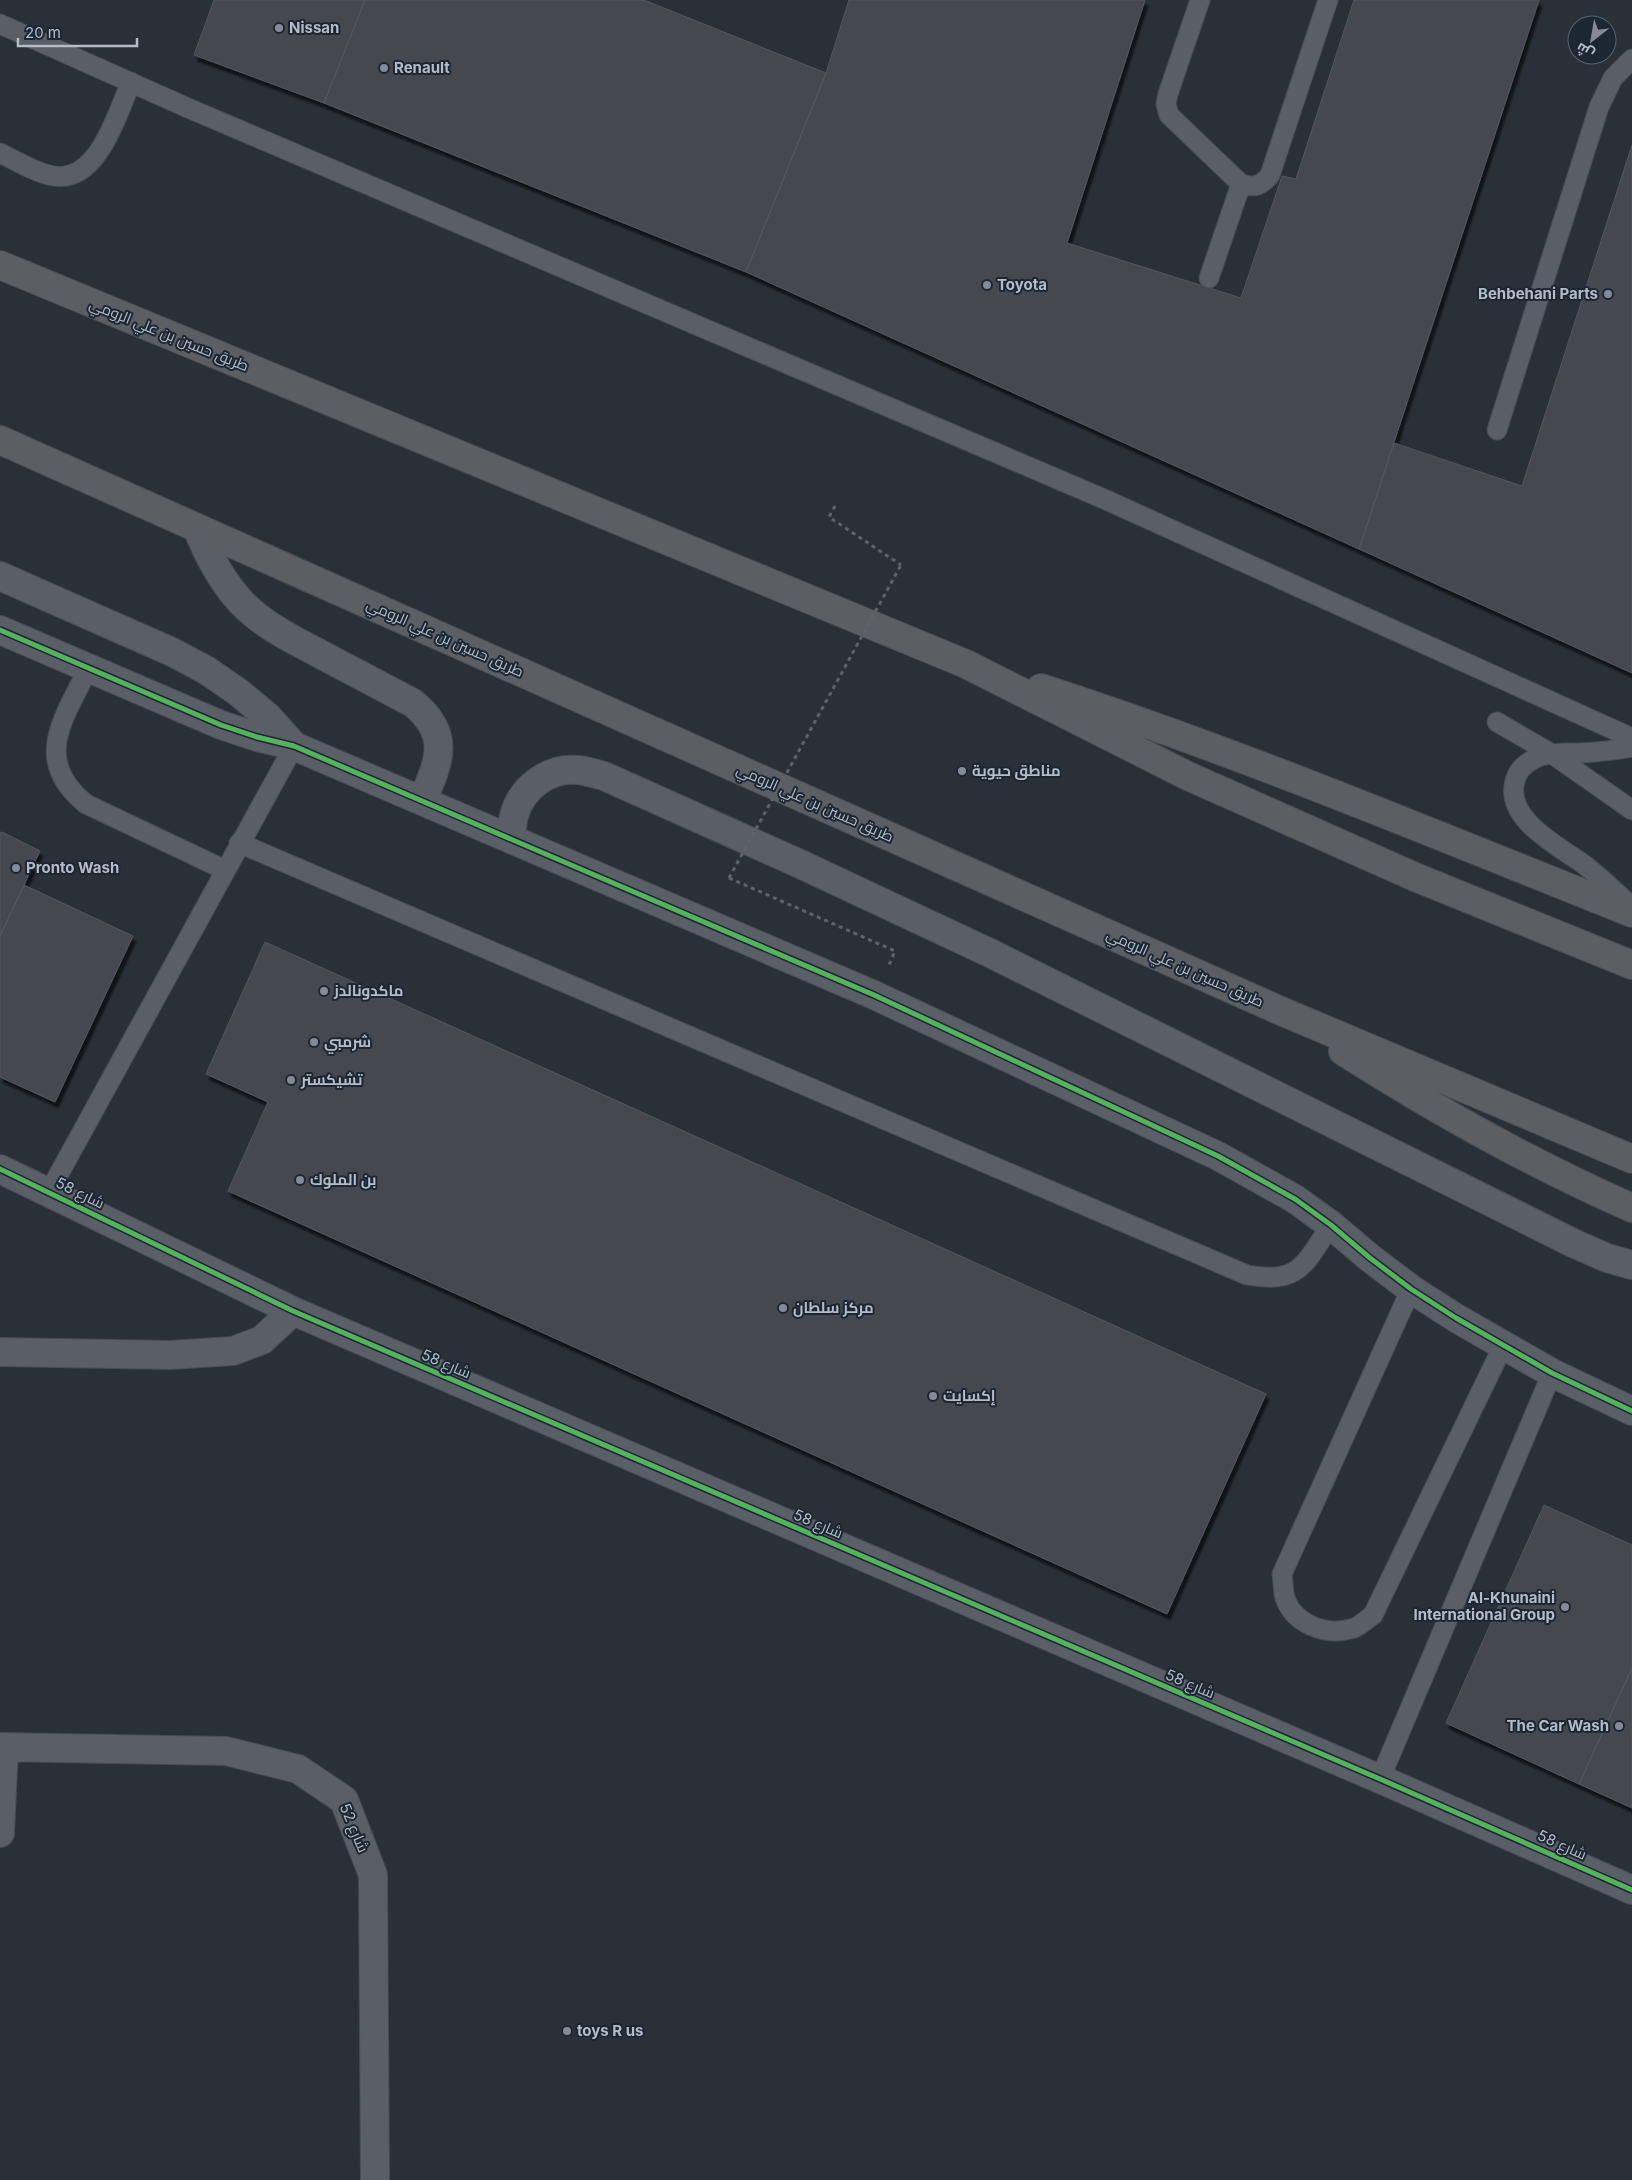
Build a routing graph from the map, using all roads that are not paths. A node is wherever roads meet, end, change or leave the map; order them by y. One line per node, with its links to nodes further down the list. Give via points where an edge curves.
1 (1200, 0): 7 (lane, via 1166,104 1176,123)
2 (1328, 0): 7 (lane, via 1270,175 1263,184 1252,187)
3 (0, 24): 5 (lane)
4 (1632, 59): 10 (lane, via 1613,78 1599,107)
5 (132, 82): 6 (lane, via 101,148 91,162 77,172 54,176); 18 (lane, via 1104,499)
6 (0, 153)
7 (1241, 184): 9 (lane)
8 (0, 264): 15 (highway, طريق حسين بن علي الرومي)
9 (1209, 278)
10 (1497, 430)
11 (0, 440): 12 (highway, طريق حسين بن علي الرومي)
12 (197, 528): 22 (street, via 223,580 242,604 265,623 425,712 435,731 439,752 437,766); 30 (highway, طريق حسين بن علي الرومي)
13 (0, 576): 19 (street, via 206,670 268,717)
14 (0, 630): 16 (street)
15 (966, 664): 28 (highway, via 1213,747); 29 (highway, طريق حسين بن علي الرومي, via 1214,788 1415,877)
16 (88, 669): 19 (street, via 221,725); 26 (lane, via 61,723 56,741 61,777 72,793 86,804)
17 (1497, 722): 21 (lane)
18 (1632, 738)
19 (294, 746): 22 (street); 25 (lane)
20 (1632, 747): 21 (lane)
21 (1552, 754): 23 (lane); 27 (lane, via 1529,762 1517,773 1513,794 1515,805 1539,832 1586,866)
22 (422, 801): 24 (street)
23 (1632, 810)
24 (511, 839): 35 (street, via 874,995 1209,1152 1295,1199); 36 (street, via 520,800 544,777 560,771 577,770 604,776 990,953 1573,1243)
25 (239, 844): 26 (lane); 35 (lane, via 1247,1275 1284,1276 1302,1268)
26 (225, 870): 33 (lane)
27 (1632, 907)
28 (1632, 913)
29 (1632, 965)
30 (1281, 1011): 31 (highway, طريق حسين بن علي الرومي); 34 (highway, via 1418,1099 1512,1151)
31 (1632, 1159)
32 (0, 1169): 33 (street, شارع 58)
33 (49, 1192): 38 (street, شارع 58)
34 (1632, 1208)
35 (1331, 1225): 37 (street)
36 (1632, 1264)
37 (1411, 1289): 39 (street); 39 (lane, via 1282,1574 1284,1595 1295,1615 1313,1628 1334,1632 1355,1628 1373,1614)
38 (293, 1311): 40 (street, via 262,1340 233,1352 170,1355); 44 (street, شارع 58)
39 (1503, 1346): 41 (street)
40 (0, 1352)
41 (1552, 1373): 42 (street); 44 (lane)
42 (1632, 1410)
43 (2, 1747): 45 (street); 47 (street, شارع 52, via 226,1751 298,1769 344,1800 373,1875)
44 (1380, 1779): 46 (street, شارع 58)
45 (0, 1833)
46 (1632, 1890)
47 (375, 2180)

